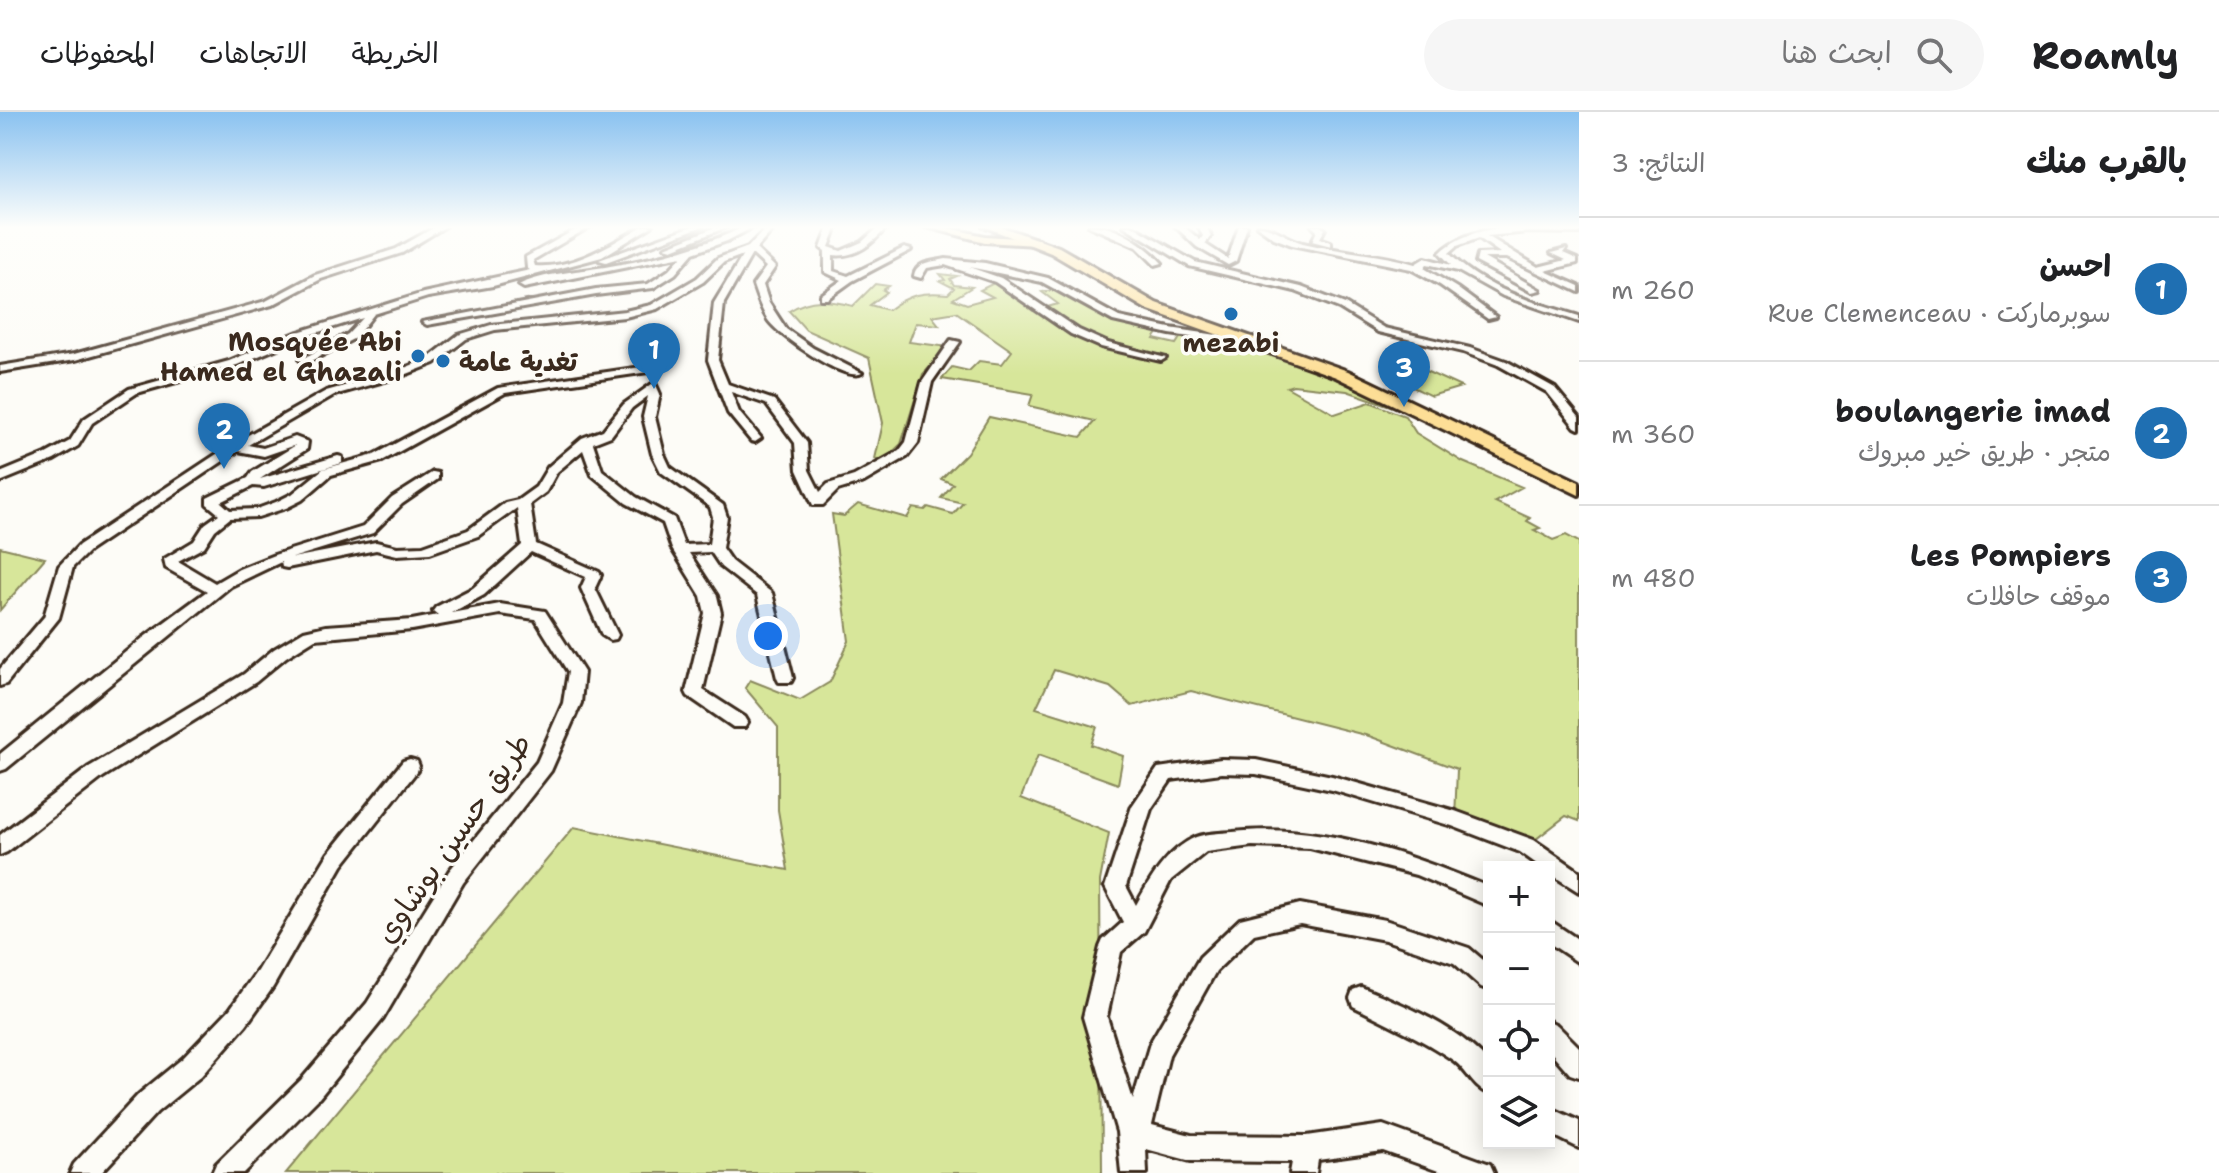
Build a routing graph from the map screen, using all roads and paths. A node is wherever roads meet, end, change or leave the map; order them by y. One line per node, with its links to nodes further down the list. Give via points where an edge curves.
1 (322, 276): 35 (street, via 269,303 75,357)
2 (519, 276): 22 (street)
3 (566, 276): 22 (street, via 476,294)
4 (666, 276): 29 (street, via 650,286)
5 (705, 276): 42 (street, via 654,307 474,332 431,361 330,393)
6 (735, 276): 37 (street, via 719,303 713,360)
7 (765, 276): 36 (street, via 758,285 769,318 796,343)
8 (839, 276): 19 (street)
9 (856, 276): 19 (street)
10 (985, 276): 32 (street, via 1075,332)
11 (1026, 276): 31 (street, via 1045,280 1116,319)
12 (1096, 276): 31 (highway, via 1138,300)
13 (1117, 276): 44 (highway, via 1162,301 1343,364)
14 (1241, 276): 38 (street, via 1342,306 1381,330 1502,363 1551,390)
15 (1435, 276): 27 (street)
16 (1472, 276): 24 (street, via 1508,296)
17 (1508, 276): 21 (street)
18 (1549, 276): 20 (street)
19 (849, 279): 23 (street)
20 (1579, 289)
21 (1535, 290)
22 (439, 294): 26 (street)
23 (824, 297)
24 (1547, 309): 25 (street); 28 (street)
25 (1579, 309)
26 (370, 313): 33 (street, via 340,343); 45 (street, via 233,363 133,391 88,421 74,443)
27 (1491, 317)
28 (1579, 319)
29 (427, 322)
30 (955, 342): 37 (street, via 927,382 912,443 903,454 833,487 820,502 803,470 801,443 770,402)
31 (1265, 345): 47 (highway, via 1350,377)
32 (1161, 358)
33 (305, 360)
34 (655, 368): 41 (street, via 502,390)
35 (0, 369)
36 (857, 373)
37 (723, 386): 39 (street, via 734,413)
38 (1579, 425)
39 (755, 438)
40 (586, 441): 48 (street); 51 (street, via 607,433 652,387 649,417 658,454 665,469 716,505 720,517); 52 (street, via 596,472 669,521)
41 (402, 443): 46 (street); 49 (street, via 378,458 327,472 281,505 258,513)
42 (236, 447): 46 (street, via 264,452 302,442 266,468); 57 (street, via 113,528 66,566 51,618)
43 (433, 476): 53 (street, via 368,530 279,558)
44 (1579, 476)
45 (0, 478)
46 (256, 482): 49 (street, via 212,501)
47 (1579, 489)
48 (523, 503): 50 (street); 53 (street, via 510,506 473,533 425,550 376,546 276,566)
49 (227, 514): 53 (street, via 199,544 171,559 171,565)
50 (529, 546): 54 (street, via 484,591 461,604); 55 (street, via 594,575 588,588)
51 (715, 548): 52 (street); 56 (street, via 726,564 764,593)
52 (679, 549): 58 (street, via 709,596 713,613 694,692)
53 (215, 589): 59 (street)
54 (386, 628): 61 (street, طريق حسين بوشاوي, via 326,631 294,643 250,678 96,772); 77 (street, طريق حسين بوشاوي, via 500,609 540,615 576,672 572,703 544,766 456,877 375,1011 310,1089)
55 (610, 635)
56 (785, 678)
57 (0, 680)
58 (739, 722)
59 (0, 764)
60 (410, 766): 76 (street, via 335,860 238,1017)
61 (0, 846)
62 (1579, 883): 64 (street, via 1527,846 1455,819 1332,783 1256,767 1221,766 1165,773 1142,806 1115,887)
63 (1483, 894): 64 (street, via 1419,867 1310,840 1252,838 1201,844 1164,874)
64 (1136, 925): 74 (street, via 1111,947 1095,1017)
65 (1553, 933): 66 (street)
66 (1579, 953)
67 (1483, 974): 74 (street, via 1461,955 1385,930 1300,914 1248,926 1208,964 1158,1051)
68 (1361, 998): 71 (street, via 1465,1054)
69 (1555, 1039): 70 (street)
70 (1579, 1065)
71 (1485, 1077)
72 (1555, 1123): 73 (street)
73 (1579, 1135)
74 (1134, 1148): 75 (street, via 1191,1148)
75 (1305, 1161): 78 (street, via 1383,1138)
76 (83, 1173)
77 (225, 1173)
78 (1481, 1173)

